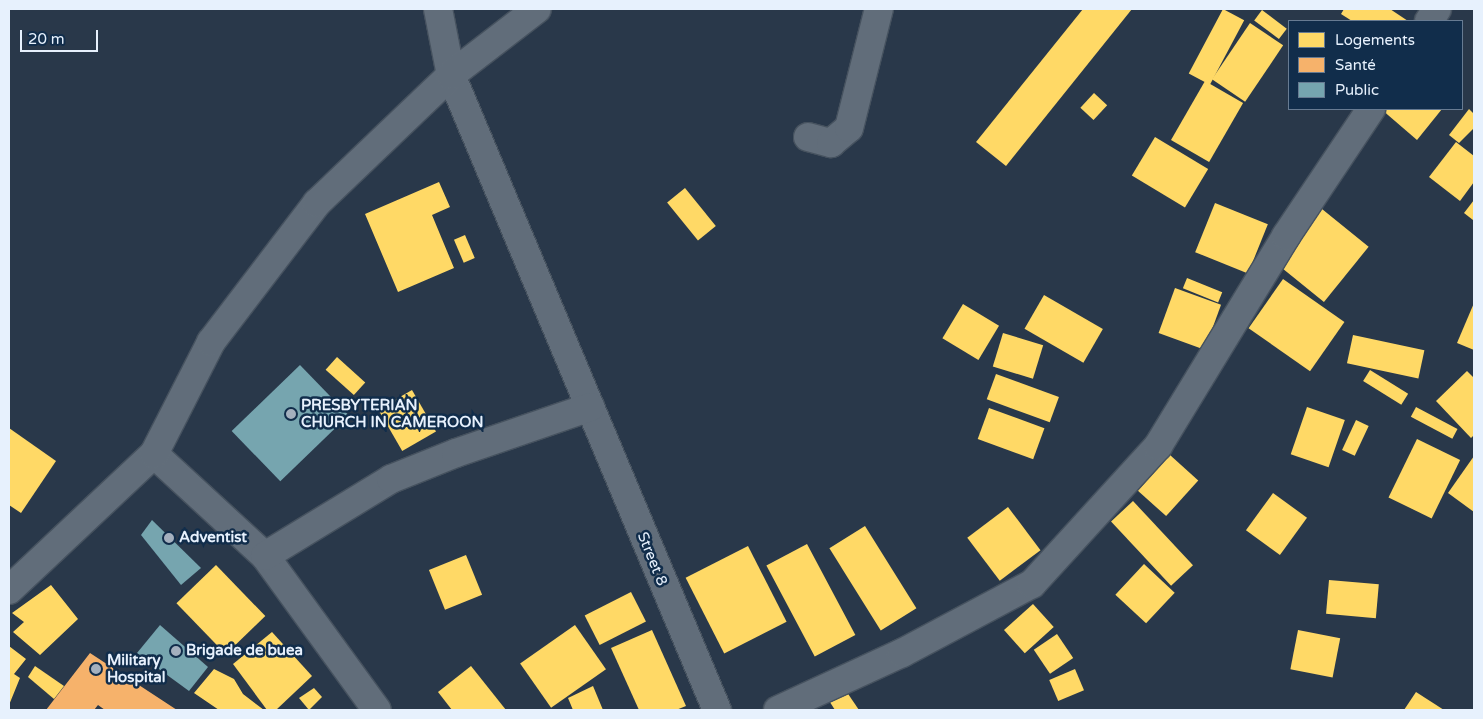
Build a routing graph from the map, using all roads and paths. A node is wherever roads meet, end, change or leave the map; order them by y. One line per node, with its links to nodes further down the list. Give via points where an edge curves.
1 (438, 9): 6 (street, Street 8)
2 (538, 9): 6 (street)
3 (879, 9): 8 (street, via 850,128 831,143)
4 (1437, 9): 5 (street)
5 (1430, 20)
6 (451, 75): 9 (street, Street 8); 10 (street, via 317,203 211,342)
7 (1370, 110): 15 (street, via 1286,236 1158,446 1032,584 902,653)
8 (808, 137)
9 (590, 407): 11 (street, via 391,479); 14 (street, Street 8)
10 (154, 454): 11 (street); 12 (street)
11 (265, 556): 13 (street)
12 (9, 590)
13 (378, 710)
14 (717, 710)
15 (778, 710)

